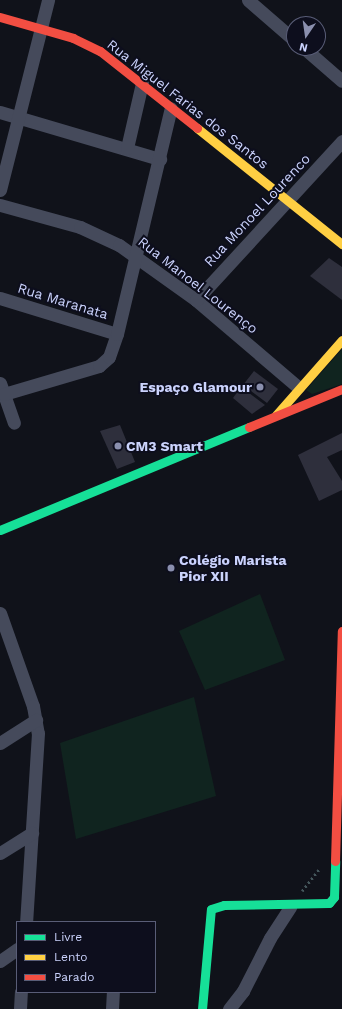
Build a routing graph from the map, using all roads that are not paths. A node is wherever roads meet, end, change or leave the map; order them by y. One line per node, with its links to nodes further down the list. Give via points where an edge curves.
1 (48, 0): 4 (street)
2 (248, 0): 5 (street)
3 (0, 17): 4 (street, Rua Miguel Farias dos Santos)
4 (40, 28): 8 (street, Rua Miguel Farias dos Santos, via 87,44); 11 (street)
5 (286, 33)
6 (314, 56): 7 (street)
7 (342, 80)
8 (142, 83): 9 (street, Rua Miguel Farias dos Santos); 13 (street)
9 (171, 108): 14 (street); 16 (street, Rua Miguel Farias dos Santos)
10 (0, 112): 11 (street)
11 (20, 117): 13 (street); 15 (street)
12 (342, 141): 16 (street, Rua Monoel Lourenco)
13 (126, 148): 14 (street)
14 (160, 158): 19 (street)
15 (0, 190)
16 (288, 201): 18 (street, Rua Miguel Farias dos Santos); 21 (street, Rua Monoel Lourenco)
17 (0, 204): 19 (street, Rua Manoel Lourenço, via 80,227 102,236)
18 (342, 244)
19 (136, 256): 21 (street, Rua Manoel Lourenço); 22 (street)
20 (0, 298): 22 (street, Rua Maranata)
21 (196, 300): 24 (street, Rua Manoel Lourenço)
22 (117, 334): 25 (street, via 109,357 99,366)
23 (342, 340): 24 (street)
24 (298, 387): 27 (street)
25 (2, 389): 28 (street)
26 (342, 389): 27 (street)
27 (276, 415): 29 (street)
28 (14, 423)
29 (0, 530)
30 (0, 613): 32 (street)
31 (342, 631): 37 (street)
32 (4, 636): 33 (street)
33 (36, 720): 34 (street); 35 (street, via 38,750)
34 (0, 743)
35 (32, 833): 36 (street); 39 (street)
36 (0, 853)
37 (339, 887): 38 (street, via 329,903)
38 (290, 907): 46 (street, via 224,905 214,907 209,912); 47 (street, via 270,938 243,991)
39 (26, 921)
40 (16, 950): 41 (street)
41 (0, 961)
42 (21, 993): 44 (street)
43 (113, 993): 45 (street)
44 (20, 1009)
45 (112, 1009)
46 (202, 1009)
47 (229, 1009)

